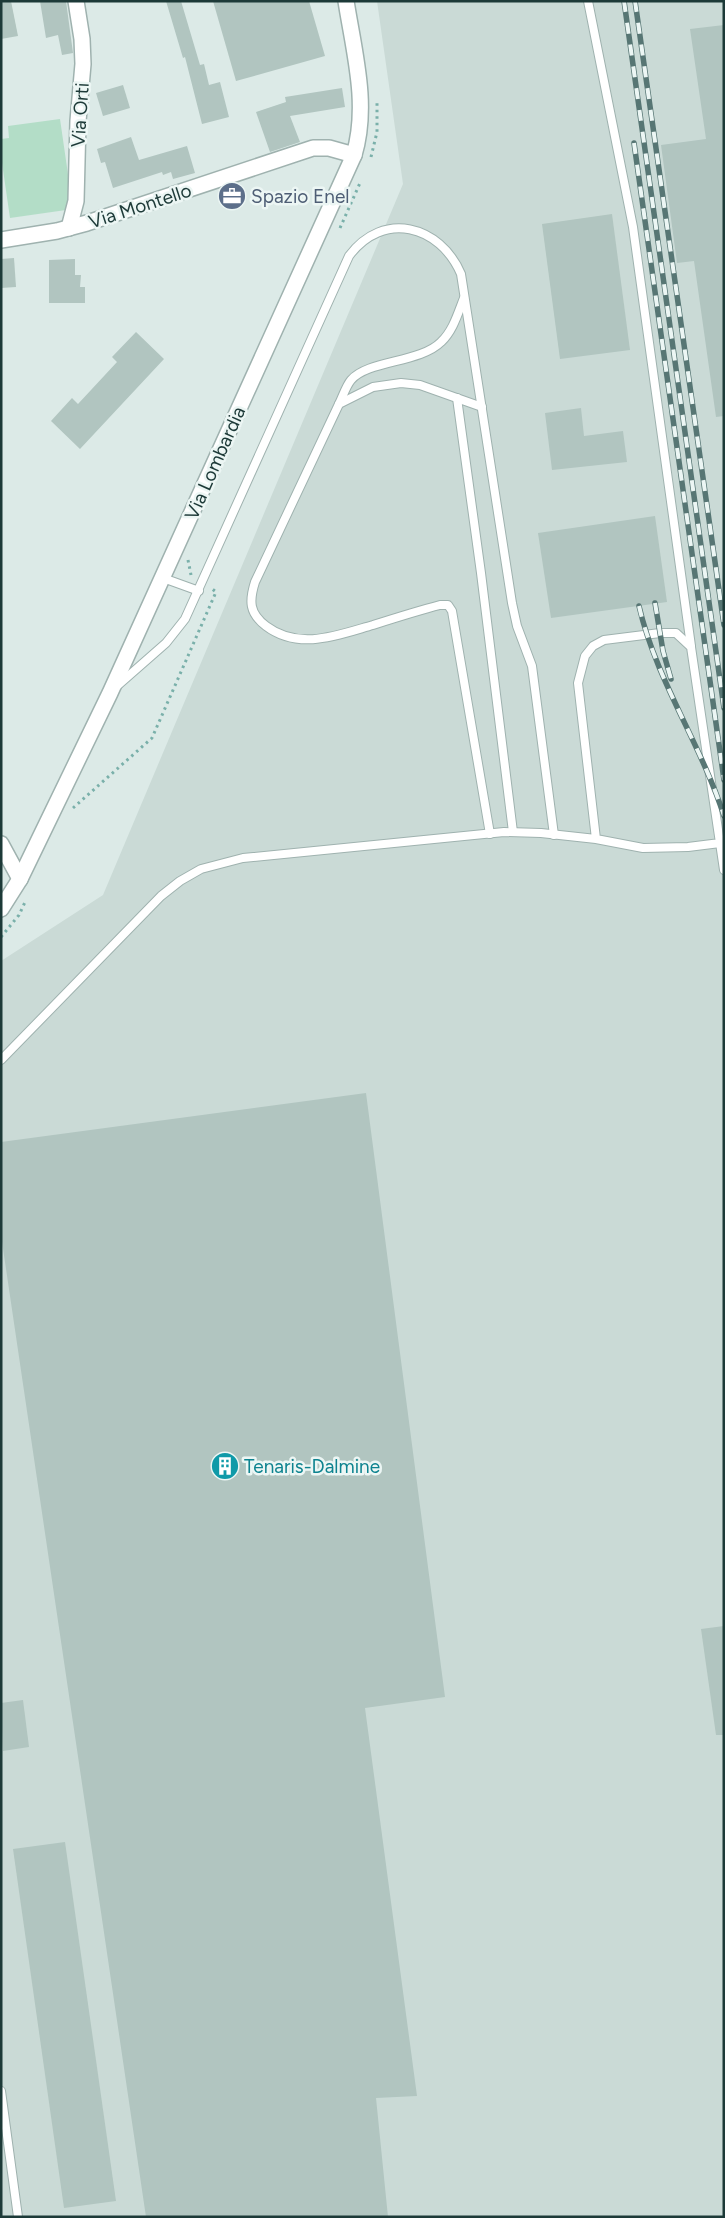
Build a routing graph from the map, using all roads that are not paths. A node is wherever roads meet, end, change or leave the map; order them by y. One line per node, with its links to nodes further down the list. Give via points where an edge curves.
1 (76, 1): 5 (street, Via Orti, via 83,56 76,200)
2 (346, 1): 4 (street, Via Lombardia, via 361,106 361,127)
3 (588, 1): 13 (lane, via 633,227)
4 (354, 155): 5 (street, Via Montello, via 329,148 313,148); 11 (street, Via Lombardia)
5 (69, 228): 6 (street, Via Montello)
6 (1, 240)
7 (465, 296): 9 (lane, via 454,324 441,342 423,353 354,377); 10 (lane); 12 (lane, via 457,264 443,246 423,234 387,229 365,238 356,247)
8 (456, 398): 9 (lane, via 420,385 391,383 365,390); 10 (lane); 15 (lane)
9 (339, 404): 16 (lane, via 255,582 251,609 274,632 296,639 314,640 440,605 451,608)
10 (482, 407): 17 (lane, via 514,611 532,666)
11 (163, 578): 12 (lane); 14 (street, Via Lombardia)
12 (198, 591): 14 (lane, via 173,636)
13 (691, 646): 18 (lane, via 676,634 660,633 604,640 585,656 578,675 578,689); 19 (lane)
14 (110, 693): 22 (street, Via Lombardia)
15 (512, 832): 16 (lane); 17 (lane)
16 (490, 834): 24 (lane, via 254,856 201,869 161,896)
17 (554, 834): 18 (lane)
18 (596, 839): 19 (lane, via 643,848)
19 (720, 843): 21 (lane)
20 (1, 844): 22 (street)
21 (724, 870)
22 (20, 879): 23 (street, Via Lombardia)
23 (1, 908)
24 (1, 1060)
25 (1, 2091): 26 (lane)
26 (18, 2217)

